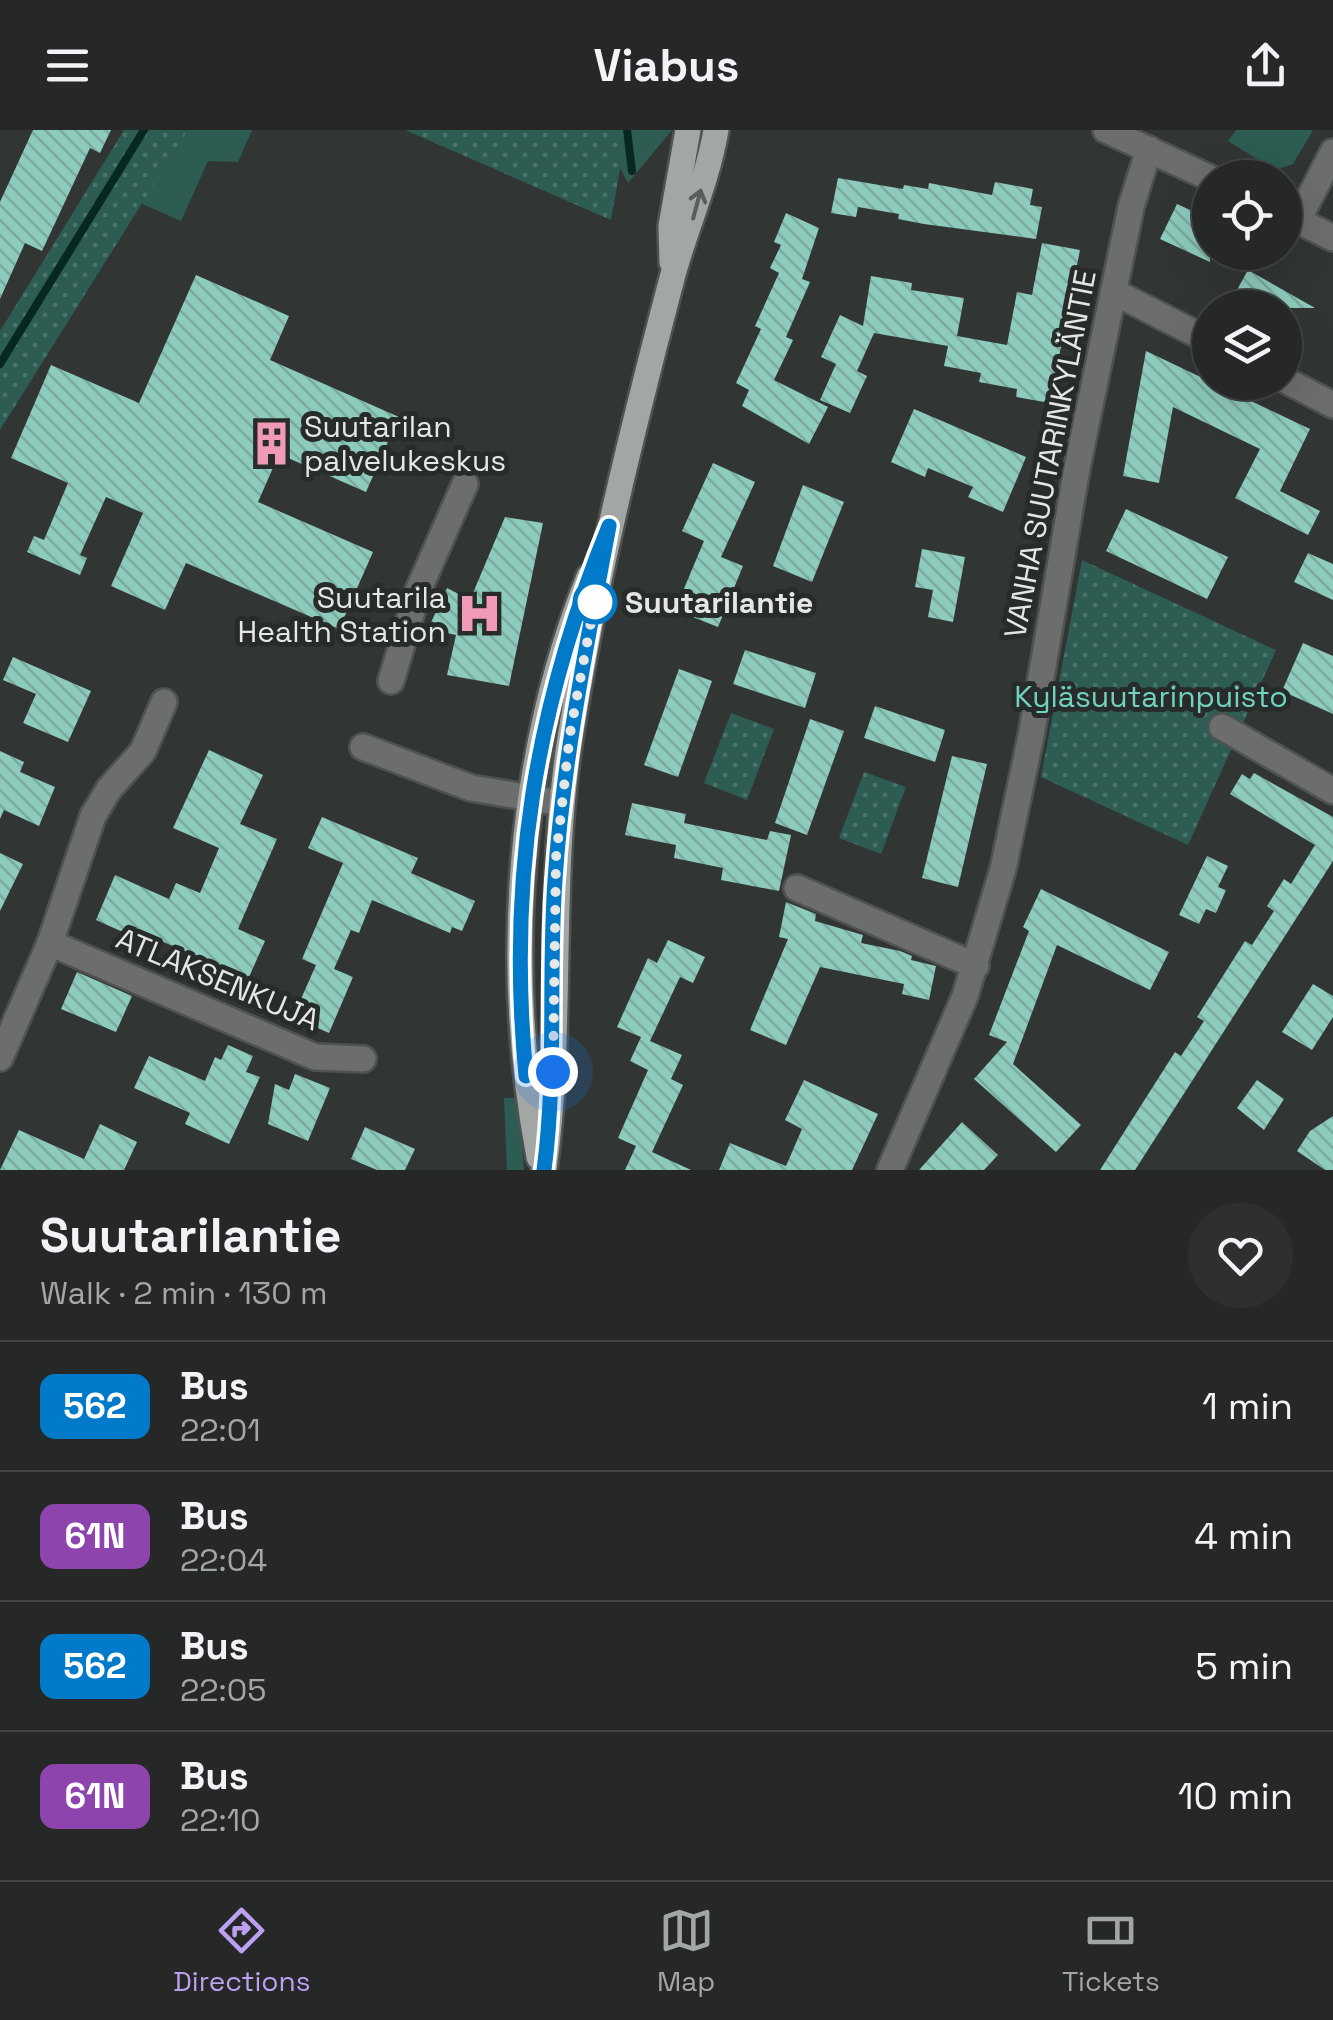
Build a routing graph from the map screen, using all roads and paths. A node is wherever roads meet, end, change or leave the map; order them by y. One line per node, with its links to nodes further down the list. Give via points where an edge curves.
1 (688, 130): 10 (main road, via 671,226)
2 (716, 130): 10 (main road, one-way to 2)
3 (1106, 130): 4 (street)
4 (1149, 149): 6 (street); 11 (street, VANHA SUUTARINKYLÄNTIE)
5 (1333, 152): 7 (street)
6 (1192, 169)
7 (1302, 201)
8 (1302, 222): 9 (street)
9 (1333, 238)
10 (672, 277): 16 (main road)
11 (1114, 292): 12 (street); 26 (street, VANHA SUUTARINKYLÄNTIE, via 1031,736)
12 (1192, 333)
13 (1302, 389): 14 (street)
14 (1333, 405)
15 (465, 484): 17 (street, via 418,590)
16 (609, 526): 22 (main road, via 563,652 542,728); 23 (main road)
17 (391, 681)
18 (164, 702): 25 (street, via 143,751 93,816)
19 (1222, 727): 21 (street)
20 (363, 747): 22 (street, via 456,784)
21 (1333, 791)
22 (533, 798): 23 (street); 29 (main road, via 522,878 521,964 529,1107)
23 (562, 803): 29 (main road, via 554,885 554,1102)
24 (797, 888): 26 (street)
25 (50, 943): 27 (street); 28 (street, ATLAKSENKUJA, via 315,1057)
26 (976, 966): 30 (street, VANHA SUUTARINKYLÄNTIE)
27 (0, 1058)
28 (364, 1059)
29 (542, 1170)
30 (890, 1170)

